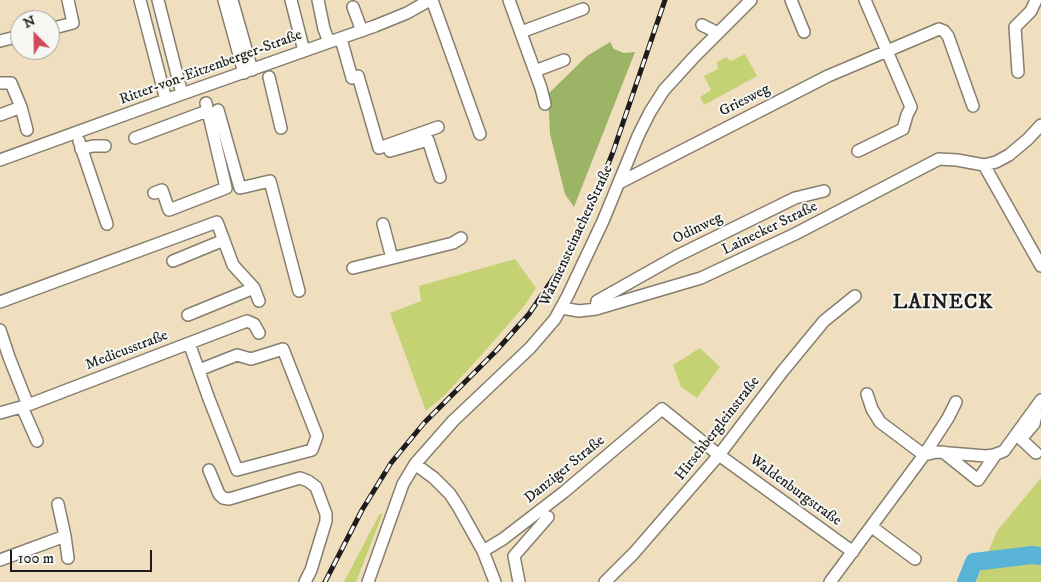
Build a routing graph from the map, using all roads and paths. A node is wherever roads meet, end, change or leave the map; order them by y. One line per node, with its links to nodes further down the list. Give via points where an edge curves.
1 (68, 0): 17 (street, via 74,23)
2 (140, 0): 33 (street)
3 (158, 0): 32 (street)
4 (224, 0): 28 (street)
5 (232, 0): 28 (street)
6 (291, 0): 24 (street)
7 (318, 0): 23 (street)
8 (431, 0): 18 (street, Ritter-von-Eitzenberger-Straße); 43 (street)
9 (509, 0): 19 (street)
10 (751, 0): 21 (street, Warmensteinacher Straße)
11 (791, 0): 20 (street)
12 (865, 0): 25 (street)
13 (1036, 0): 29 (street, via 1032,11 1015,27)
14 (353, 7): 18 (street)
15 (583, 9): 19 (street)
16 (702, 25): 21 (street)
17 (60, 26)
18 (362, 31): 22 (street, Ritter-von-Eitzenberger-Straße)
19 (521, 32): 27 (street)
20 (804, 32)
21 (718, 33): 51 (street, Warmensteinacher Straße, via 676,76 655,105)
22 (341, 39): 23 (street, Ritter-von-Eitzenberger-Straße); 46 (street, via 352,78 358,76)
23 (329, 42): 24 (street, Ritter-von-Eitzenberger-Straße)
24 (304, 51): 28 (street, Ritter-von-Eitzenberger-Straße)
25 (888, 51): 35 (street, Griesweg, via 934,30 944,31); 47 (street, via 911,107 903,129); 51 (street, Griesweg, via 822,79)
26 (564, 60): 27 (street)
27 (535, 70): 34 (street)
28 (248, 71): 32 (street, Ritter-von-Eitzenberger-Straße)
29 (1018, 72)
30 (269, 77): 41 (street)
31 (0, 83): 36 (street, via 11,82)
32 (182, 94): 33 (street, Ritter-von-Eitzenberger-Straße)
33 (166, 100): 48 (street, Ritter-von-Eitzenberger-Straße)
34 (545, 104)
35 (973, 106)
36 (21, 107): 38 (street); 42 (street)
37 (210, 108): 44 (street); 53 (street, via 226,188 169,210 162,190); 63 (street, via 240,188 270,182)
38 (0, 115)
39 (1041, 126): 49 (street, via 1009,155)
40 (438, 127): 46 (street)
41 (281, 128)
42 (27, 130)
43 (480, 134)
44 (135, 138)
45 (105, 146): 54 (street, via 80,145)
46 (379, 148): 50 (street, via 389,152 428,140)
47 (858, 151)
48 (0, 160)
49 (984, 165): 60 (street); 68 (street, Lainecker Straße, via 939,159 710,274)
50 (440, 177)
51 (619, 183): 67 (street, Warmensteinacher Straße)
52 (824, 191): 68 (street, Odinweg, via 796,198 677,256 597,301)
53 (154, 193)
54 (107, 224)
55 (383, 224): 58 (street)
56 (461, 238): 58 (street, via 453,243)
57 (224, 240): 59 (street); 62 (street, via 232,265); 66 (street, via 217,222)
58 (392, 258): 61 (street)
59 (173, 261)
60 (1041, 266)
61 (353, 268)
62 (254, 288): 65 (street); 69 (street)
63 (299, 291)
64 (855, 296): 85 (street, Hirschbergleinstraße, via 824,321)
65 (259, 301)
66 (0, 302)
67 (562, 308): 68 (street, Lainecker Straße); 87 (street, Warmensteinacher Straße, via 535,342 453,421)
68 (596, 309)
69 (188, 315)
70 (0, 330): 73 (street)
71 (259, 333): 72 (street, Medicusstraße, via 254,324 247,322)
72 (189, 343): 74 (street); 78 (street, Medicusstraße)
73 (3, 347): 78 (street)
74 (199, 370): 74 (street, via 237,470 312,450 316,436 283,349 251,359 237,355)
75 (867, 394): 86 (street, via 880,422)
76 (956, 402): 86 (street)
77 (1038, 404): 83 (street, via 1034,424 1022,439); 84 (street, via 1004,451)
78 (25, 406): 80 (street, Medicusstraße); 81 (street)
79 (662, 409): 85 (street, Waldenburgstraße); 93 (street, Danziger Straße, via 564,492)
80 (0, 414)
81 (37, 441)
82 (943, 452): 84 (street); 84 (street, via 978,480); 86 (street)
83 (1036, 453)
84 (996, 454)
85 (719, 455): 94 (street, Waldenburgstraße); 102 (street, Hirschbergleinstraße)
86 (924, 455): 91 (street)
87 (415, 464): 93 (street, via 450,494); 99 (street, Warmensteinacher Straße, via 403,484)
88 (209, 470): 98 (street, via 219,494 229,499 300,478 316,487 326,521)
89 (58, 504): 92 (street)
90 (548, 517): 101 (street, via 514,556)
91 (872, 527): 94 (street); 96 (street)
92 (65, 536): 95 (street); 97 (street)
93 (483, 551): 100 (street)
94 (853, 552): 103 (street)
95 (68, 558)
96 (915, 559)
97 (0, 560)
98 (305, 582)
99 (368, 582)
100 (495, 582)
101 (518, 582)
102 (605, 582)
103 (830, 582)

